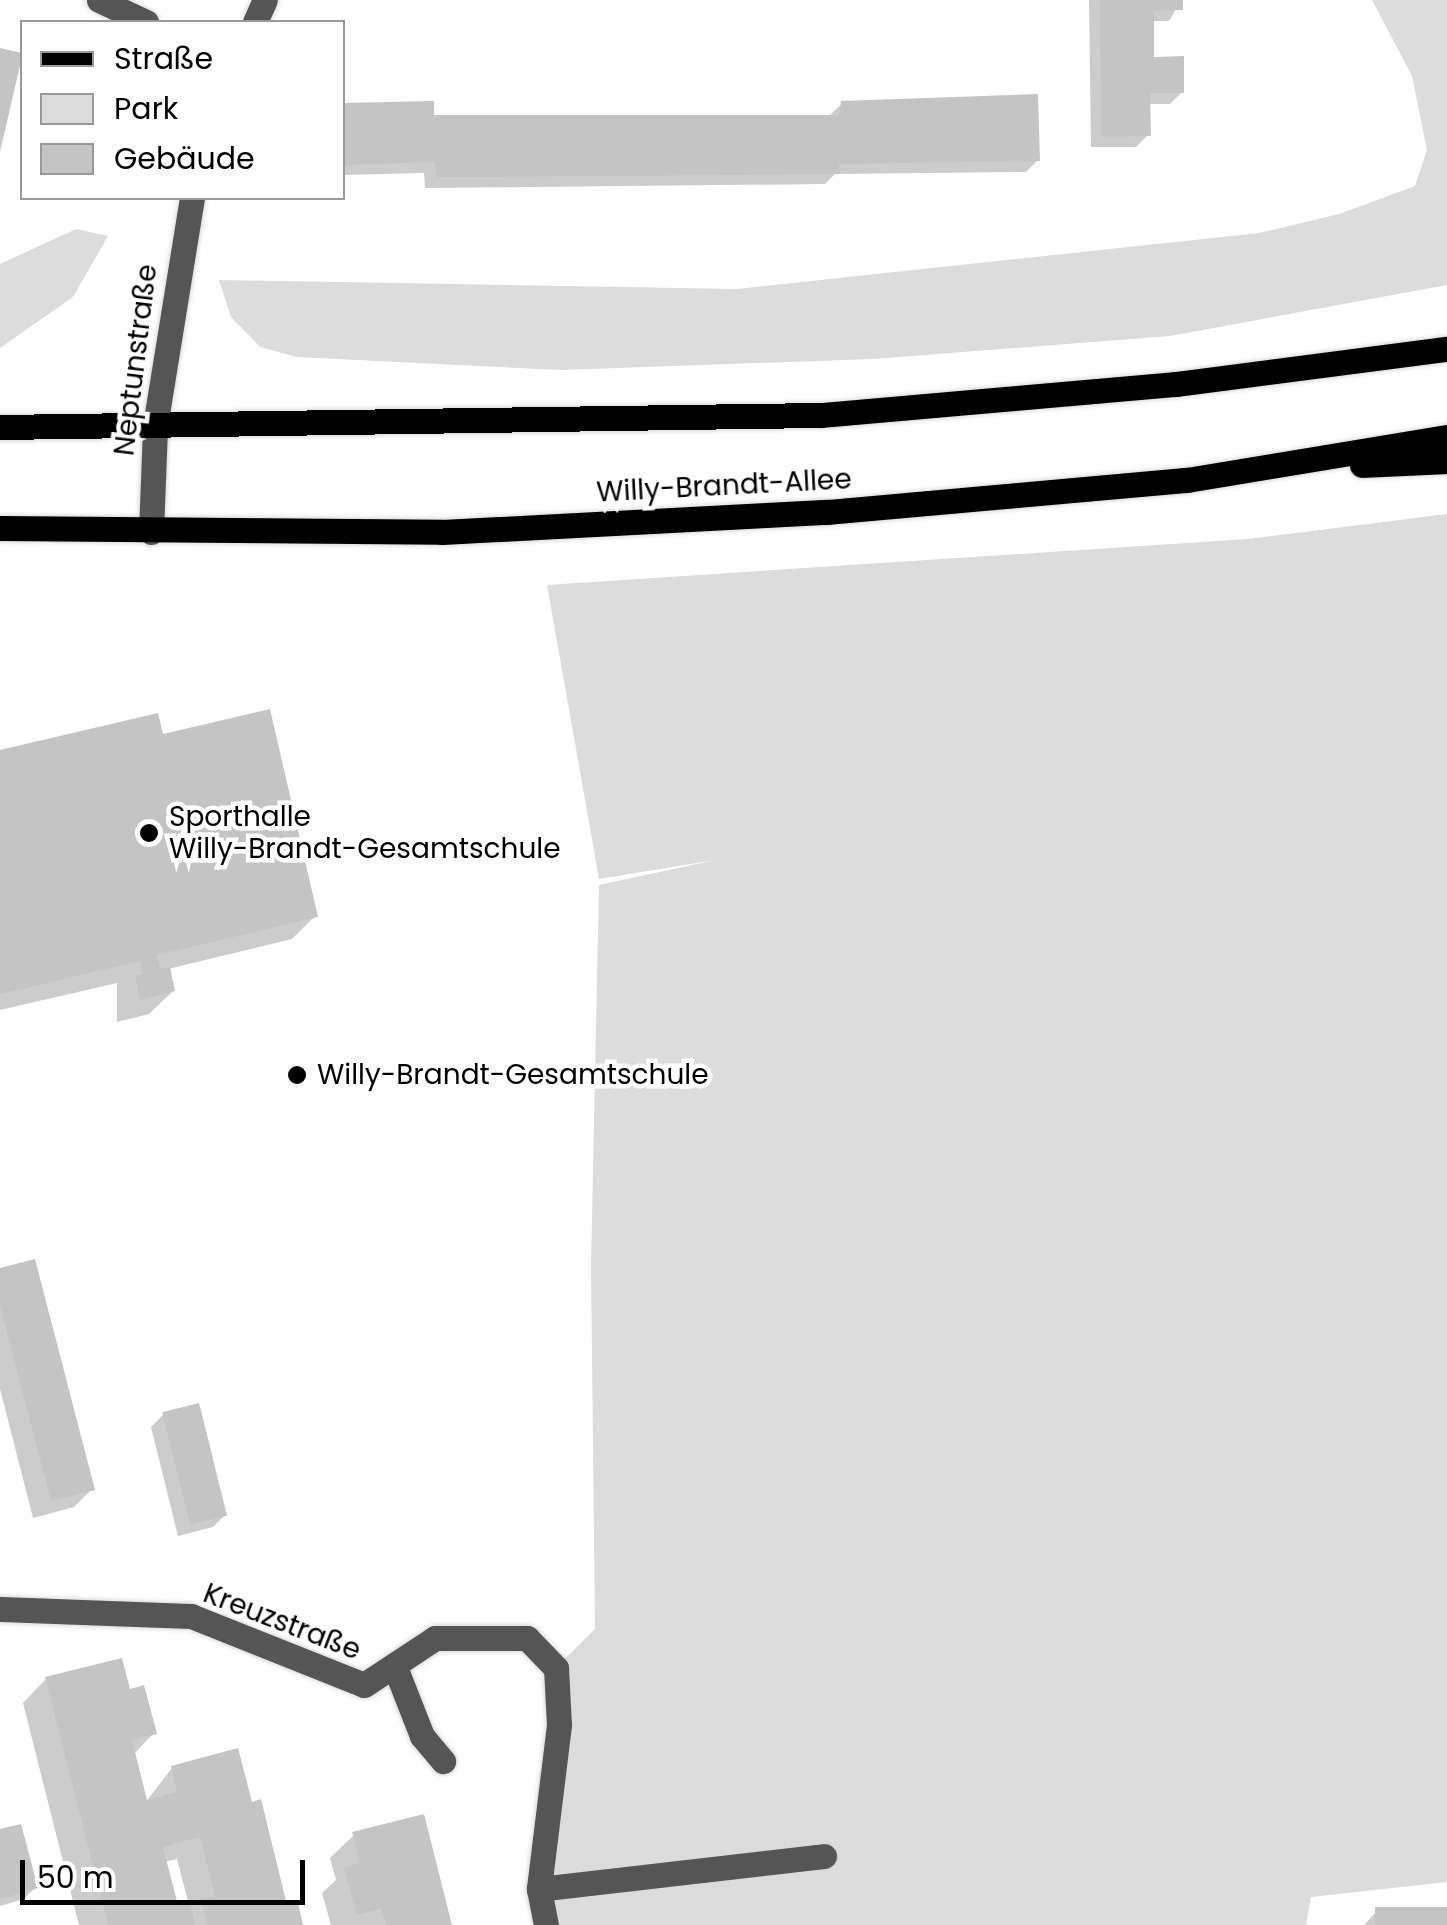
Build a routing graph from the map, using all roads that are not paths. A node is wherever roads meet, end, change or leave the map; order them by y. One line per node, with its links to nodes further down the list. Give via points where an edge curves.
1 (99, 0): 2 (street)
2 (142, 20)
3 (192, 200): 7 (street, Neptunstraße)
4 (1447, 334): 6 (main road)
5 (1447, 349): 6 (main road)
6 (1378, 361): 7 (main road, via 821,415)
7 (154, 426): 8 (main road); 13 (street, Neptunstraße)
8 (0, 427)
9 (1447, 437): 11 (main road, Willy-Brandt-Allee)
10 (1447, 461): 11 (main road)
11 (1242, 471): 13 (main road, Willy-Brandt-Allee, via 826,512 442,532)
12 (0, 528): 13 (main road, Willy-Brandt-Allee)
13 (151, 532)
14 (0, 1609): 15 (street, Kreuzstraße, via 191,1616 364,1685)
15 (394, 1667): 16 (street, via 422,1736); 18 (street, Kreuzstraße, via 435,1638 461,1634 527,1638 556,1668 560,1725)
16 (442, 1761)
17 (824, 1856): 18 (street)
18 (539, 1890): 19 (street, Kreuzstraße)
19 (546, 1925)

